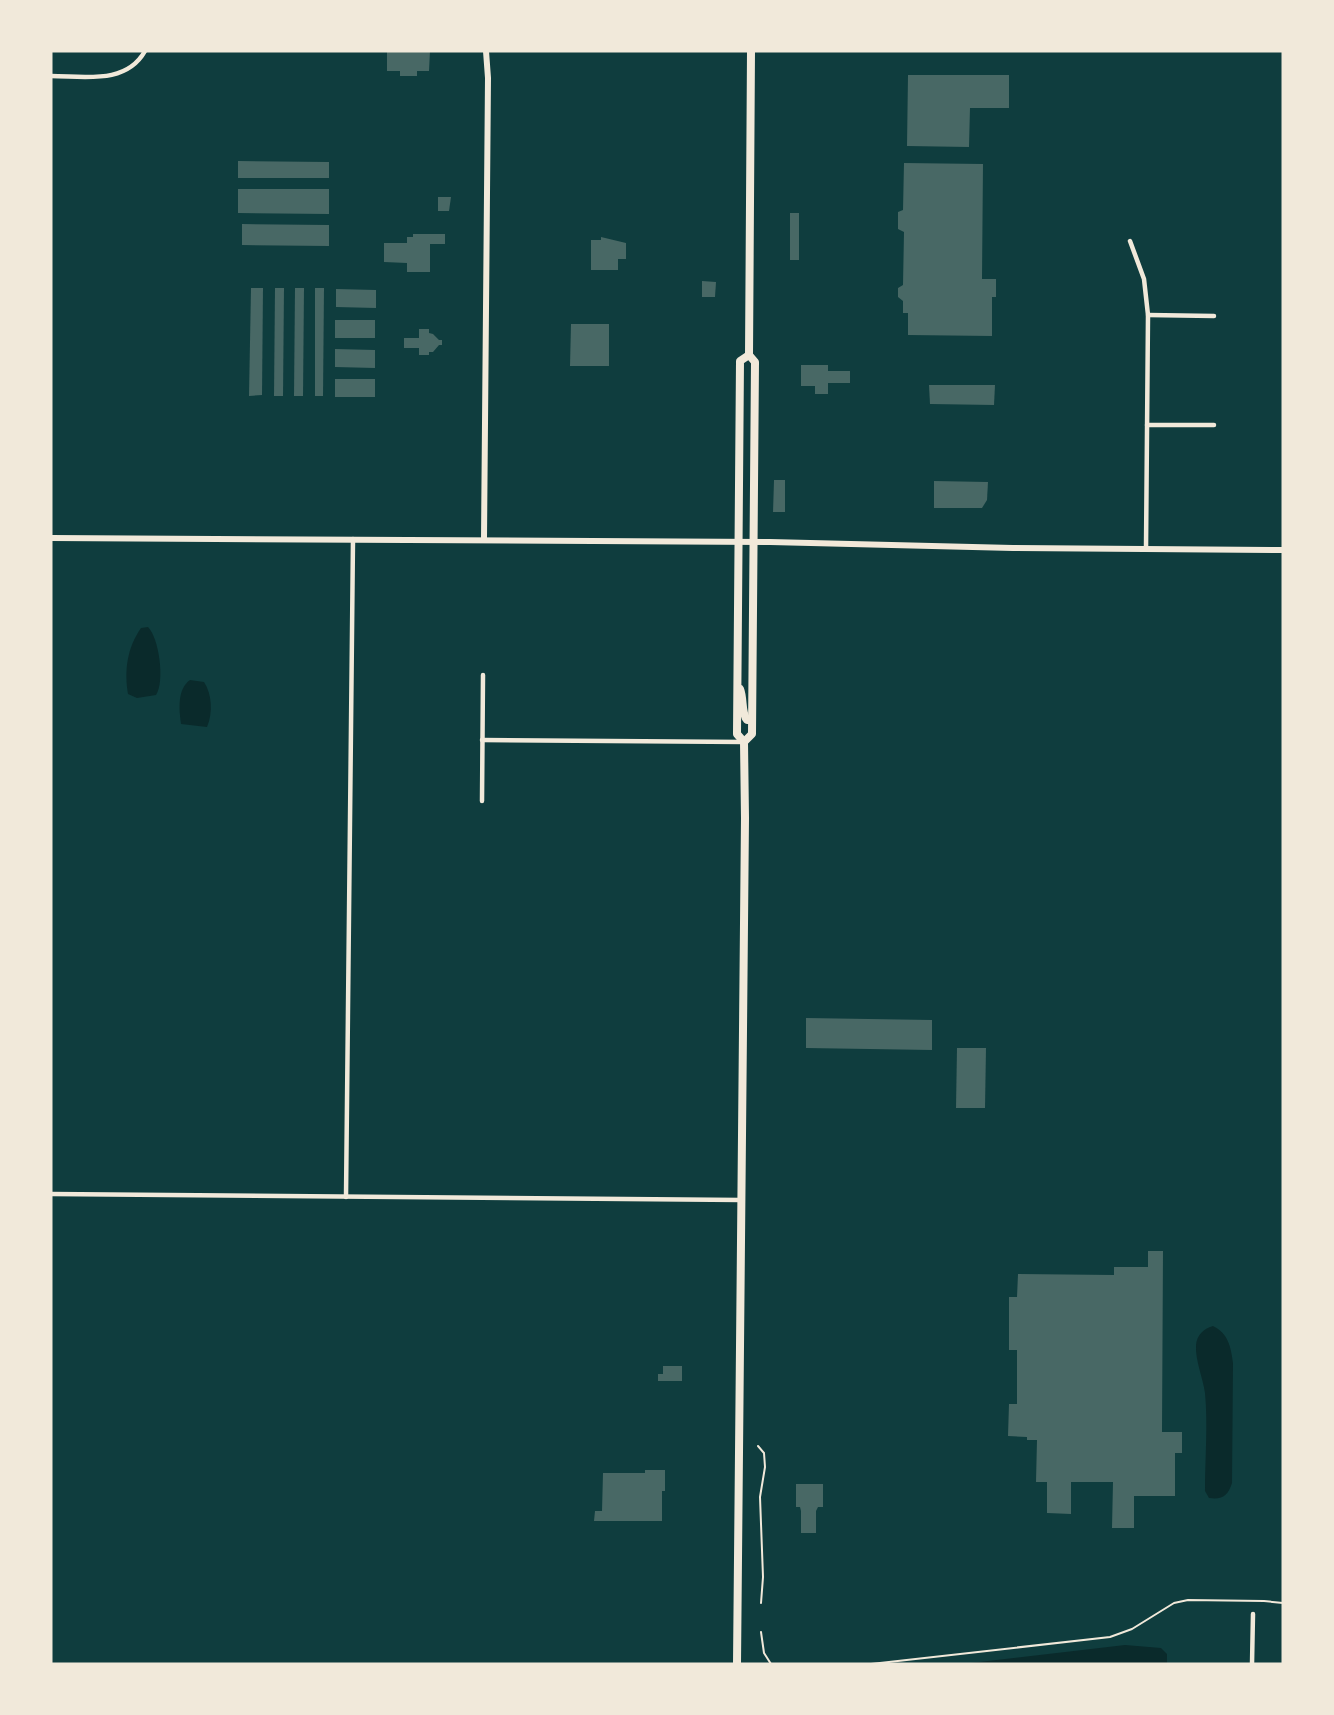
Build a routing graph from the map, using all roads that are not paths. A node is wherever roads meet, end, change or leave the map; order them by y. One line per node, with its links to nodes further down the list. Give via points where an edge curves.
1 (145, 51): 4 (street, via 115,76)
2 (486, 51): 13 (street)
3 (751, 51): 8 (highway)
4 (51, 76)
5 (1130, 241): 6 (street, via 1144,279)
6 (1148, 315): 7 (street); 9 (street)
7 (1214, 316)
8 (748, 355): 14 (highway, via 740,361); 15 (highway, via 755,362)
9 (1147, 425): 10 (street); 16 (street)
10 (1214, 425)
11 (51, 538): 12 (street)
12 (353, 539): 13 (street); 25 (street)
13 (484, 539): 14 (street)
14 (738, 542): 15 (street); 19 (highway)
15 (754, 542): 16 (street); 20 (highway)
16 (1146, 550): 17 (street)
17 (1283, 550)
18 (483, 676): 21 (street)
19 (738, 683): 20 (highway, via 744,716); 22 (highway, via 737,734)
20 (752, 720): 22 (highway, via 752,734)
21 (482, 740): 22 (street); 23 (street)
22 (744, 742): 26 (highway)
23 (482, 801)
24 (51, 1194): 25 (street)
25 (346, 1197): 26 (street)
26 (741, 1200): 28 (highway)
27 (1253, 1614): 29 (street)
28 (737, 1664)
29 (1252, 1664)

